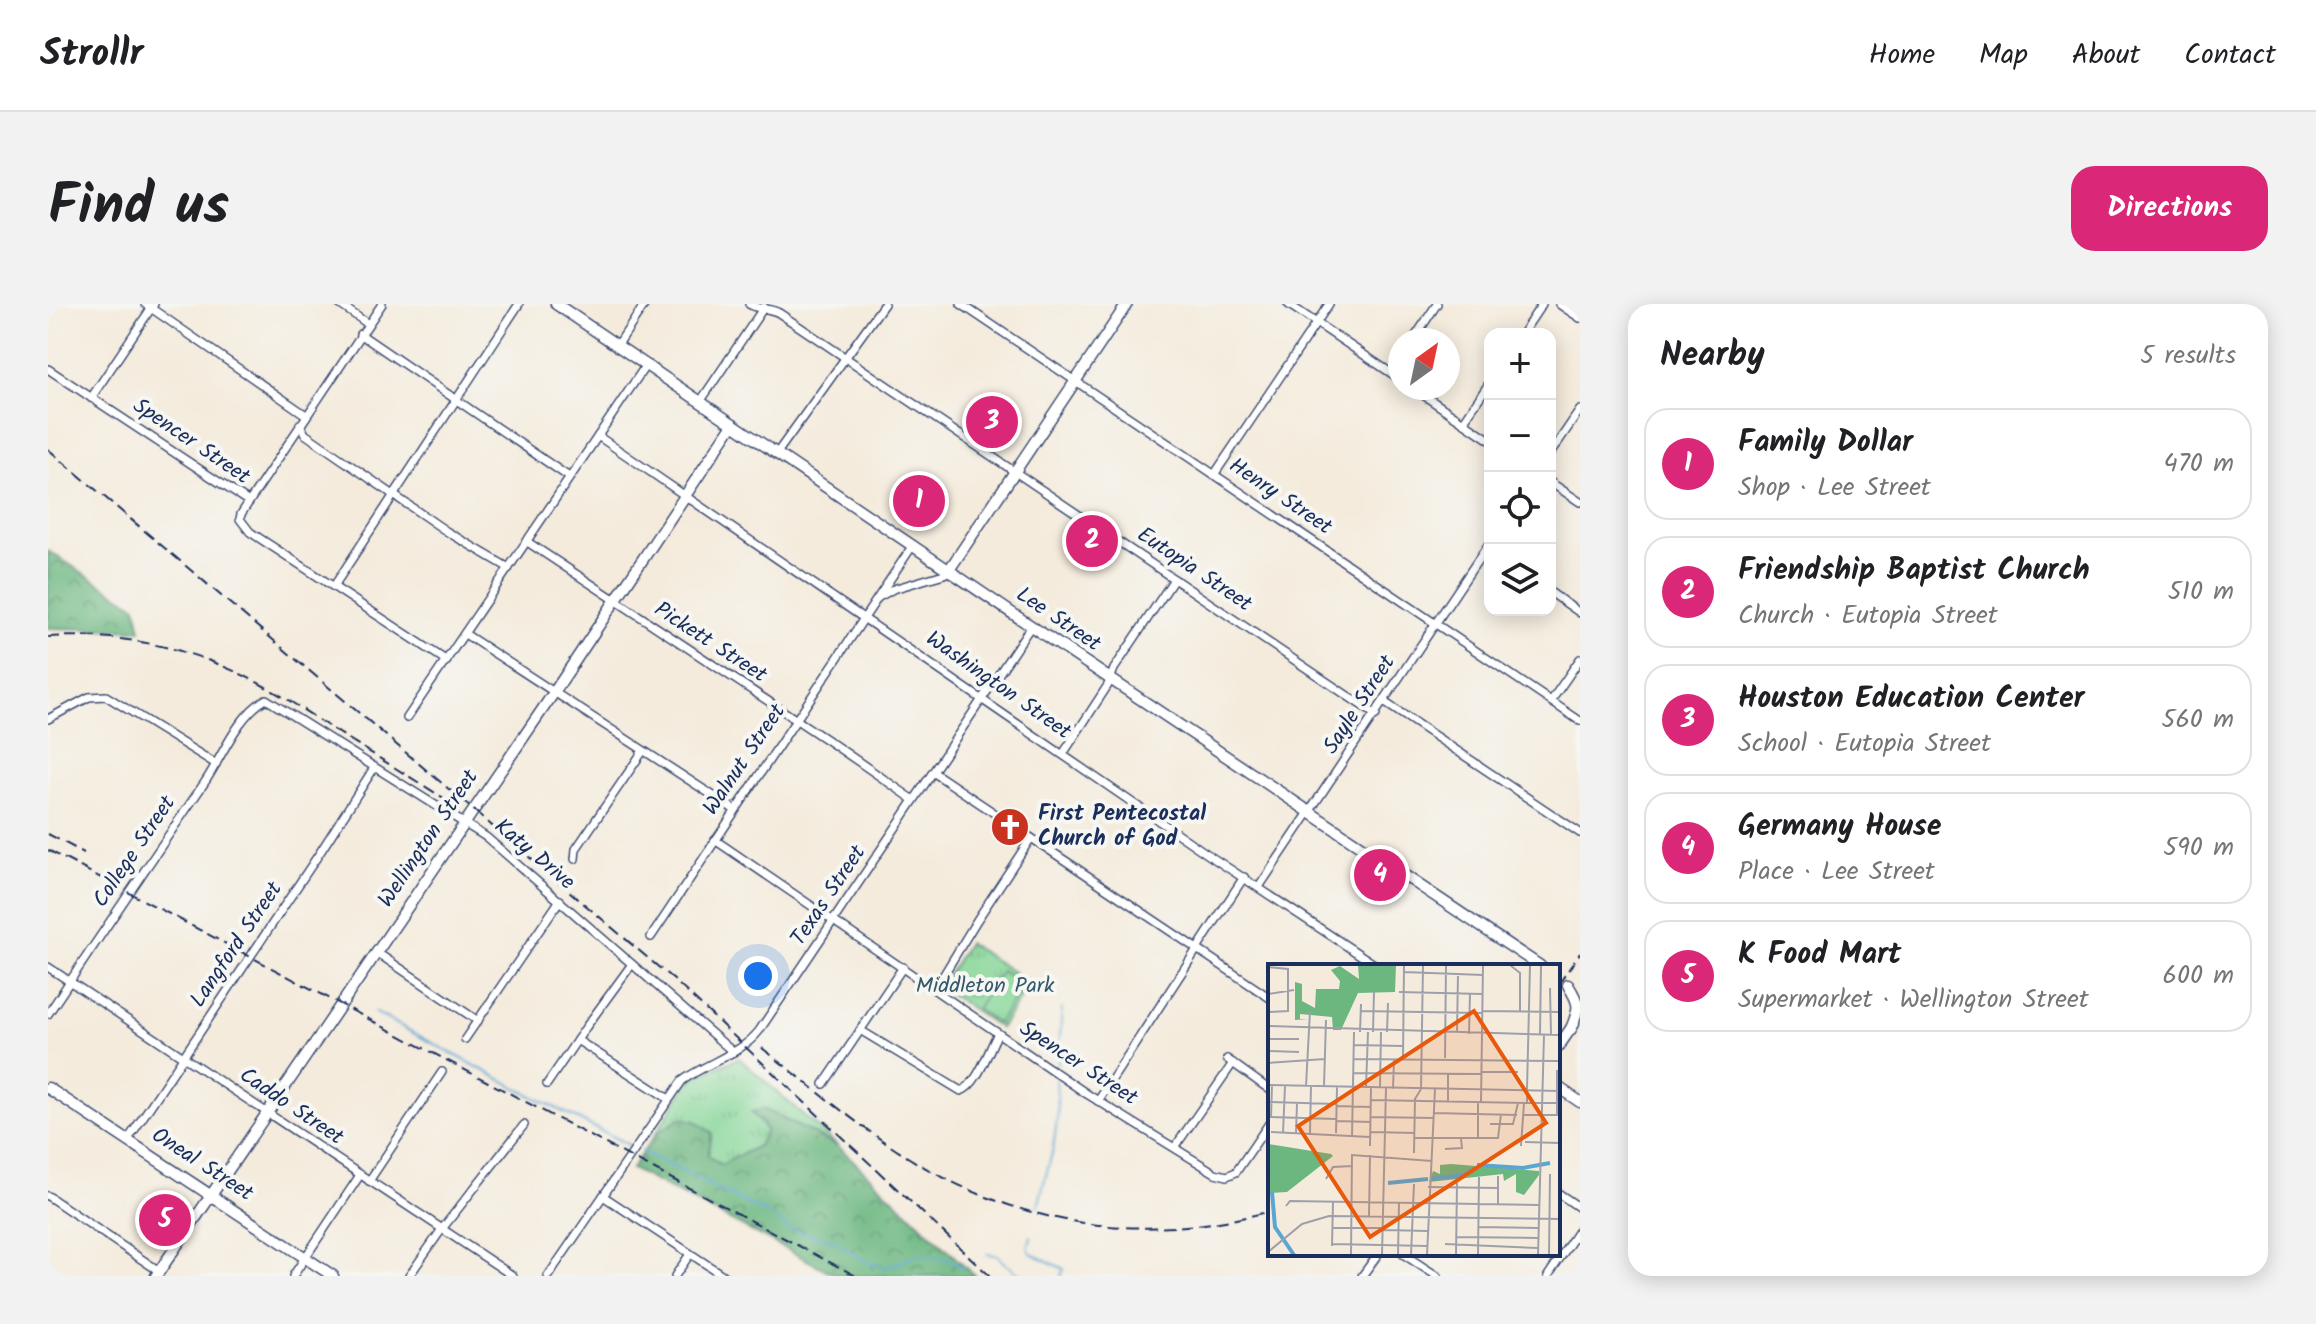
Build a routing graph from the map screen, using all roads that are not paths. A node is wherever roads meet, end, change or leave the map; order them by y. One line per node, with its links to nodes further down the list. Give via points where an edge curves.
1 (339, 304): 19 (street)
2 (382, 304): 19 (street)
3 (519, 304): 31 (street)
4 (556, 304): 23 (street, Lee Street)
5 (645, 304): 23 (street)
6 (749, 304): 16 (street, Eutopia Street)
7 (884, 304): 24 (street)
8 (961, 304): 28 (street, Henry Street)
9 (1127, 304): 28 (street)
10 (1288, 304): 18 (street)
11 (1329, 304): 18 (street)
12 (1437, 304): 20 (street)
13 (1542, 304): 21 (street)
14 (1559, 304): 17 (street)
15 (150, 305): 30 (street); 35 (street)
16 (765, 305): 24 (street, Eutopia Street); 33 (street)
17 (1580, 318)
18 (1316, 323): 27 (street); 44 (street)
19 (368, 324): 22 (street)
20 (1421, 328)
21 (1526, 328)
22 (360, 334): 31 (street); 35 (street)
23 (617, 346): 25 (street, Lee Street)
24 (846, 358): 42 (street); 43 (street, Eutopia Street)
25 (646, 365): 33 (street, Lee Street); 39 (street)
26 (48, 369): 30 (street, Spencer Street)
27 (1388, 371)
28 (1074, 382): 43 (street); 44 (street, Henry Street)
29 (1484, 391): 36 (street)
30 (91, 398): 49 (street, Spencer Street)
31 (455, 399): 45 (street); 47 (street)
32 (1431, 400): 36 (street)
33 (700, 402): 38 (street, Lee Street)
34 (1580, 410): 41 (street)
35 (306, 415): 37 (street)
36 (1463, 422): 40 (street)
37 (300, 424): 47 (street, via 305,434); 49 (street)
38 (733, 424): 42 (street, Lee Street); 48 (street, Wellington Street)
39 (598, 436): 45 (street); 48 (street, Washington Street)
40 (1484, 436)
41 (1556, 445)
42 (777, 453): 52 (street, Lee Street)
43 (1014, 471): 55 (street); 56 (street, Eutopia Street)
44 (1214, 475): 63 (street, Henry Street)
45 (569, 477): 51 (street)
46 (1556, 486): 50 (street)
47 (394, 493): 54 (street); 57 (street)
48 (684, 495): 59 (street, Wellington Street); 62 (street, Washington Street)
49 (249, 502): 57 (street, Spencer Street, via 240,519 246,528)
50 (1580, 502)
51 (526, 541): 54 (street); 59 (street, Pickett Street)
52 (913, 545): 55 (street, Lee Street); 60 (street, Walnut Street)
53 (1484, 553): 63 (street, Sayle Street)
54 (509, 568): 65 (street)
55 (949, 570): 60 (street, Walnut Street, via 883,593); 64 (street, Lee Street)
56 (1174, 579): 68 (street); 74 (street, Eutopia Street)
57 (334, 586): 67 (street, Spencer Street)
58 (1556, 596): 61 (street)
59 (614, 601): 69 (street, Wellington Street); 77 (street, Pickett Street)
60 (872, 606): 62 (street, Walnut Street)
61 (1580, 613)
62 (864, 618): 70 (street, Washington Street); 77 (street, Walnut Street)
63 (1436, 622): 71 (street, Henry Street); 72 (street, Sayle Street)
64 (1031, 626): 68 (street, Lee Street); 70 (street, Texas Street)
65 (465, 634): 67 (street); 69 (street)
66 (1580, 659): 71 (street)
67 (447, 661): 75 (street)
68 (1110, 679): 80 (street); 86 (street, Lee Street)
69 (555, 691): 79 (street); 87 (street, Wellington Street)
70 (983, 699): 80 (street, Washington Street); 83 (street, Texas Street)
71 (1551, 701): 78 (street, Henry Street)
72 (1384, 702): 74 (street, Sayle Street); 88 (street)
73 (252, 711): 81 (street, College Street); 82 (street, Katy Drive, via 266,699)
74 (1376, 715): 86 (street, Sayle Street)
75 (407, 718)
76 (48, 719): 81 (street, via 89,697 106,696)
77 (795, 720): 84 (street, Pickett Street); 85 (street, Walnut Street)
78 (1580, 721)
79 (643, 751): 85 (street); 91 (street, via 576,849)
80 (1063, 754): 92 (street, Washington Street)
81 (216, 764): 105 (street, College Street)
82 (374, 768): 87 (street, Katy Drive); 119 (street, Langford Street)
83 (933, 772): 84 (street, Texas Street); 89 (street)
84 (914, 800): 95 (street, Texas Street)
85 (735, 810): 90 (street, Walnut Street)
86 (1311, 813): 93 (street, Sayle Street); 101 (street, Lee Street)
87 (465, 821): 94 (street, Katy Drive); 98 (street, Wellington Street)
88 (1580, 833)
89 (1031, 838): 97 (street); 106 (street)
90 (715, 840): 95 (street, Spencer Street); 96 (street, Walnut Street)
91 (575, 859)
92 (1244, 877): 93 (street, Washington Street); 97 (street)
93 (1259, 887): 100 (street, Washington Street)
94 (560, 900): 99 (street, Katy Drive); 111 (street)
95 (834, 921): 103 (street, Spencer Street); 118 (street, Texas Street, via 759,1031)
96 (651, 937)
97 (1196, 949): 108 (street); 127 (street)
98 (376, 952): 111 (street); 129 (street, Wellington Street)
99 (632, 964): 116 (street); 118 (street, Katy Drive)
100 (1374, 964)
101 (1537, 964)
102 (48, 967): 105 (street, Caddo Street)
103 (903, 967): 106 (street, Spencer Street); 113 (street)
104 (1563, 981): 107 (street); 112 (street, via 1580,1004)
105 (69, 982): 109 (street, College Street); 119 (street, Caddo Street)
106 (935, 989): 114 (street, Spencer Street)
107 (1580, 991)
108 (1268, 997)
109 (48, 1014)
110 (1580, 1018): 112 (street)
111 (478, 1021): 115 (street)
112 (1571, 1029): 117 (street)
113 (860, 1030): 114 (street, via 961,1091 976,1078); 122 (street)
114 (998, 1033): 127 (street, Spencer Street)
115 (465, 1039)
116 (577, 1040): 121 (street); 126 (street)
117 (1560, 1044)
118 (733, 1052): 126 (street, Texas Street, via 694,1072)
119 (183, 1057): 129 (street, Caddo Street); 132 (street, Langford Street)
120 (442, 1072): 135 (street)
121 (547, 1084)
122 (824, 1084)
123 (48, 1088): 132 (street, Oneal Street)
124 (1560, 1088): 128 (street)
125 (1268, 1089): 133 (street, via 1230,1061)
126 (669, 1099): 139 (street, Texas Street)
127 (1098, 1101): 133 (street, Spencer Street)
128 (1580, 1102)
129 (267, 1112): 134 (street, Caddo Street); 137 (street, Wellington Street)
130 (524, 1125): 142 (street)
131 (1268, 1125): 133 (street, Spencer Street, via 1236,1172 1227,1176)
132 (127, 1141): 137 (street, Oneal Street)
133 (1175, 1147)
134 (360, 1175): 135 (street, Caddo Street); 146 (street)
135 (369, 1181): 142 (street, Caddo Street)
136 (1560, 1194): 140 (street)
137 (212, 1195): 146 (street, Oneal Street); 147 (street, Wellington Street)
138 (48, 1196): 147 (street)
139 (603, 1196): 143 (street); 152 (street, Texas Street)
140 (1580, 1208)
141 (1580, 1228): 157 (street)
142 (442, 1229): 150 (street); 151 (street, Caddo Street)
143 (690, 1254): 153 (street); 154 (street)
144 (1377, 1256): 155 (street)
145 (1406, 1256): 156 (street)
146 (306, 1257): 148 (street); 149 (street, Oneal Street)
147 (158, 1274)
148 (293, 1276)
149 (333, 1276)
150 (409, 1276)
151 (513, 1276)
152 (548, 1276)
153 (675, 1276)
154 (724, 1276)
155 (1362, 1276)
156 (1437, 1276)
157 (1548, 1276)

